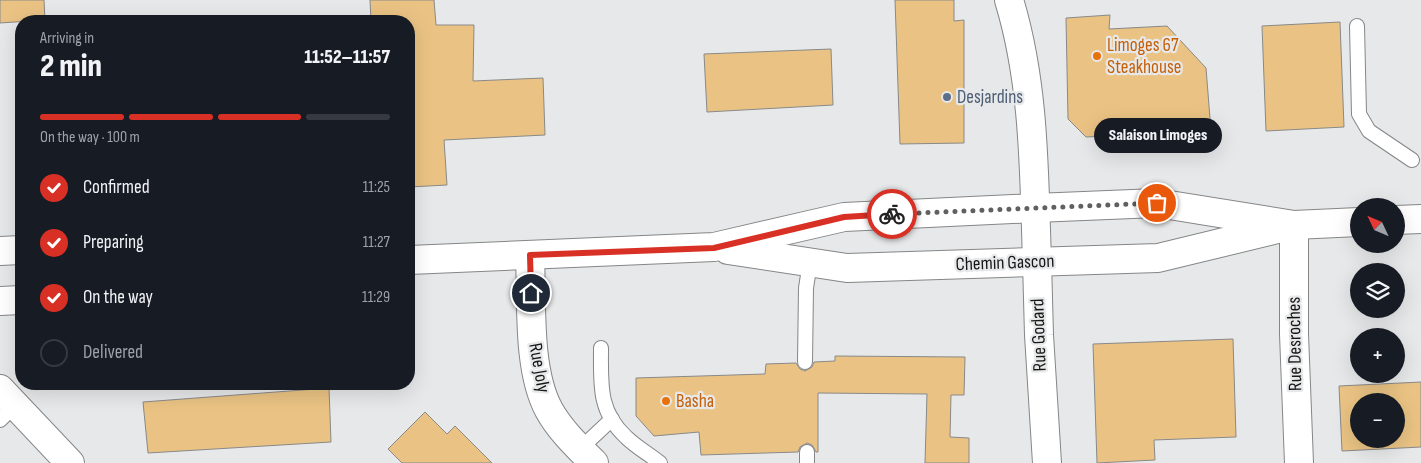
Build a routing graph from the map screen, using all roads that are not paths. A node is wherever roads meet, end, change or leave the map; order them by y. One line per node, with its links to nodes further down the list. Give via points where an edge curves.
1 (1009, 0): 4 (main road, Rue Godard, via 1027,91 1034,156)
2 (1357, 26): 3 (lane, via 1359,114 1369,131)
3 (1412, 160)
4 (1035, 208): 8 (main road, Chemin Gascon, via 1157,203); 9 (main road, Chemin Gascon, via 844,217); 15 (main road, Rue Godard)
5 (1421, 219): 6 (main road)
6 (1405, 220)
7 (1350, 222): 8 (main road, Chemin Gascon)
8 (1294, 225): 15 (main road, Chemin Gascon, via 1158,258); 26 (main road, Rue Desroches)
9 (714, 248): 12 (main road, Chemin Gascon); 14 (main road, Chemin Gascon)
10 (15, 250): 11 (main road)
11 (0, 251)
12 (530, 255): 13 (main road, Chemin Gascon); 22 (main road, Rue Joly, via 538,380 550,412)
13 (415, 260)
14 (810, 262): 15 (main road, Chemin Gascon, via 847,268); 19 (lane, via 806,288)
15 (1037, 262): 25 (main road, Rue Godard)
16 (15, 300): 17 (main road)
17 (0, 301)
18 (601, 348): 21 (lane, via 604,404)
19 (805, 362)
20 (5, 405): 23 (main road)
21 (612, 419): 22 (lane); 24 (lane, via 626,437)
22 (587, 456)
23 (70, 463)
24 (660, 463)
25 (1047, 463)
26 (1299, 463)

